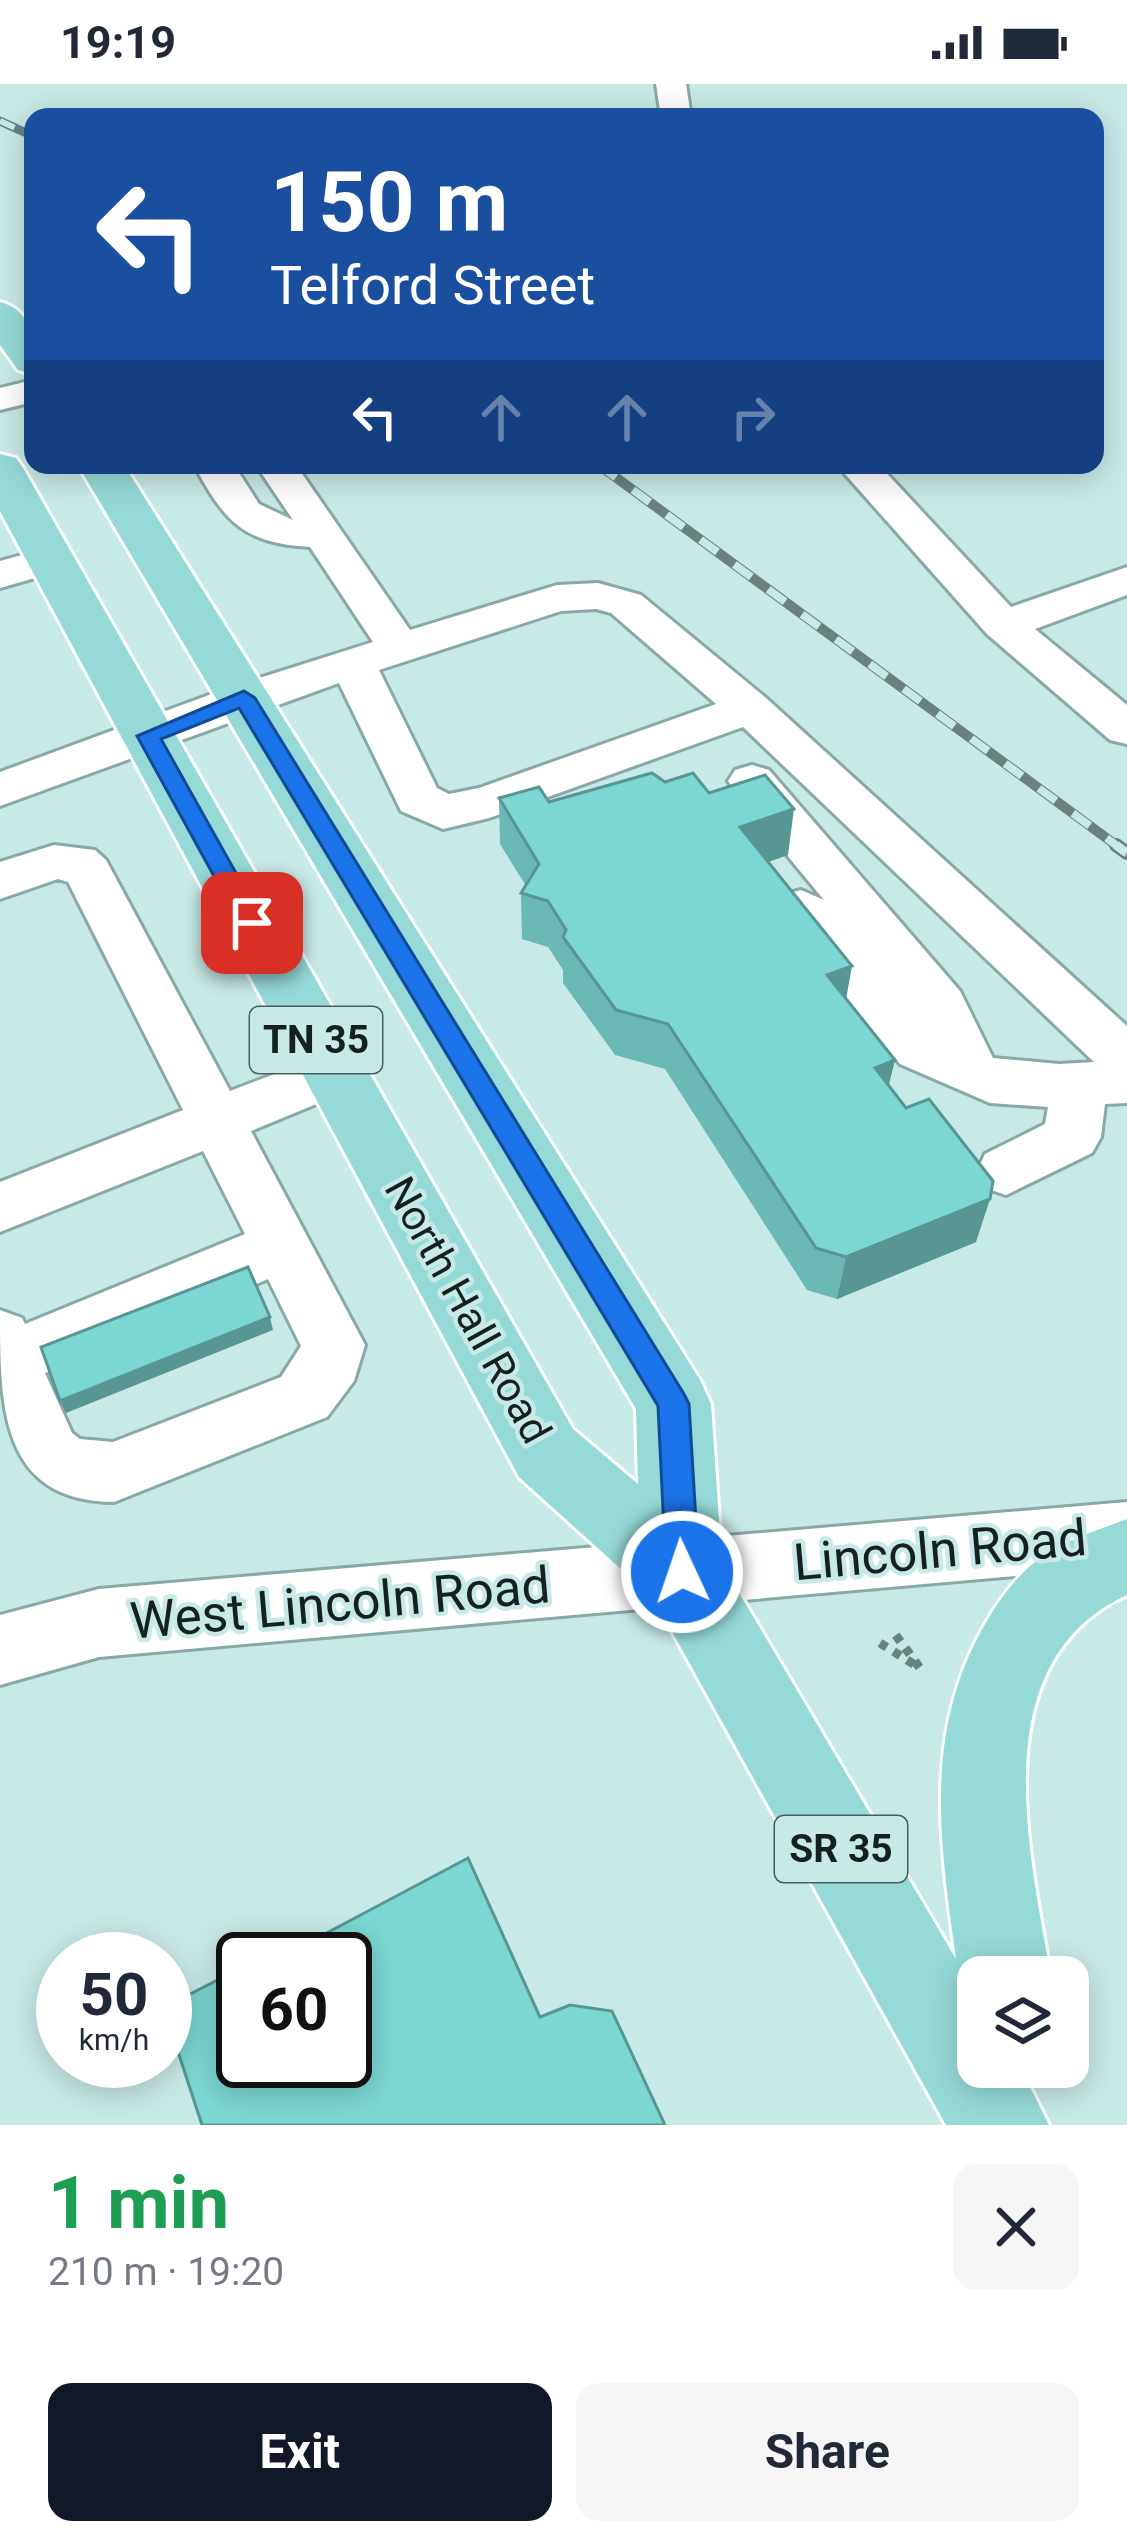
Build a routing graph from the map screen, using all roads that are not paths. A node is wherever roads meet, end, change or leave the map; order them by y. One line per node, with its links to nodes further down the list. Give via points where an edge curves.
1 (0, 315): 2 (main road)
2 (24, 349)
3 (0, 468): 9 (main road, North Hall Road / TN 35)
4 (107, 474): 14 (main road, TN 35)
5 (219, 474): 8 (street, via 254,525)
6 (282, 474): 8 (street)
7 (865, 474): 11 (street)
8 (322, 535): 12 (street)
9 (26, 568): 17 (main road, North Hall Road / TN 35)
10 (1127, 580): 11 (street)
11 (1003, 625): 16 (street)
12 (400, 648): 13 (street); 15 (street, via 557,598 598,596 626,604)
13 (353, 664): 14 (street); 15 (street, via 418,799 443,812)
14 (244, 698): 17 (street); 32 (main road, TN 35, via 673,1404)
15 (750, 708): 18 (street)
16 (1127, 729)
17 (148, 736): 20 (street); 23 (main road, North Hall Road / TN 35)
18 (798, 752): 19 (street); 24 (street)
19 (752, 781): 22 (street, via 941,1005); 22 (street, via 730,806 749,847 920,1049)
20 (0, 790)
21 (0, 881): 25 (street, via 54,862 77,862 88,872)
22 (972, 1072): 24 (street, via 990,1081)
23 (335, 1073): 25 (street); 32 (main road, North Hall Road / TN 35, via 546,1453)
24 (1111, 1075): 26 (street, via 1072,1137)
25 (218, 1121): 27 (street); 28 (street)
26 (1006, 1171)
27 (0, 1208)
28 (284, 1245): 29 (street); 29 (street, via 333,1346 331,1361 304,1397 114,1472 68,1466 48,1453)
29 (3, 1353)
30 (1127, 1534): 32 (street, Lincoln Road)
31 (1127, 1557): 34 (main road, via 1075,1580 1037,1616 989,1705 980,1810)
32 (682, 1572): 33 (street, West Lincoln Road, via 99,1623); 36 (main road, SR 35)
33 (0, 1650)
34 (1002, 1956)
35 (1022, 2088): 37 (main road)
36 (1000, 2125)
37 (1028, 2125)

